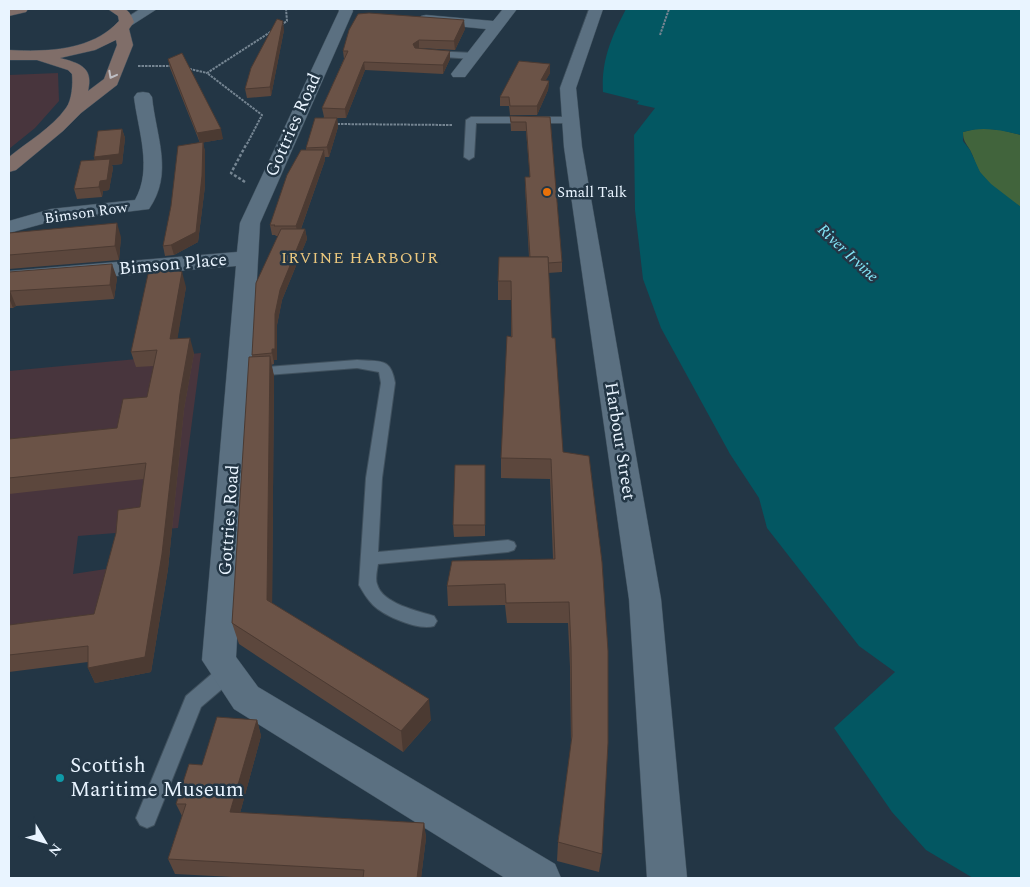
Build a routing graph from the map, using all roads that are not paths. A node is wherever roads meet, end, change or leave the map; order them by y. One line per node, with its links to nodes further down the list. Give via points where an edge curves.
1 (19, 9): 6 (street)
2 (116, 9): 9 (street, via 124,14)
3 (150, 9): 9 (street)
4 (510, 9): 10 (street)
5 (596, 9): 18 (street, Harbour Street, via 568,88)
6 (9, 11)
7 (349, 11): 22 (street, Gottries Road, via 250,223)
8 (414, 18): 10 (street)
9 (124, 26): 13 (street, via 101,42); 17 (street, one-way to 17, via 125,45 111,80)
10 (497, 26): 14 (street)
11 (419, 53): 14 (lane)
12 (10, 56): 13 (street)
13 (32, 56): 17 (street, via 51,59 80,72 81,85)
14 (474, 56): 15 (street)
15 (459, 74)
16 (144, 97): 21 (street, Bimson Row, via 145,119 154,156 152,185 142,205 51,215)
17 (75, 109): 20 (street, via 58,128)
18 (571, 120): 19 (lane, via 470,120); 31 (street, Harbour Street, via 644,599)
19 (469, 157)
20 (9, 166)
21 (9, 227)
22 (247, 258): 23 (street, Bimson Place); 24 (street, Gottries Road)
23 (9, 278)
24 (239, 373): 26 (lane, via 369,364 386,370 388,383 374,478); 28 (street, Gottries Road, via 220,660)
25 (508, 546): 26 (lane)
26 (368, 559): 27 (lane, via 368,585 373,595 393,610)
27 (428, 621)
28 (228, 672): 29 (lane, via 193,702); 30 (street, Gottries Road, via 246,698)
29 (147, 818)
30 (541, 878)
31 (667, 878)

